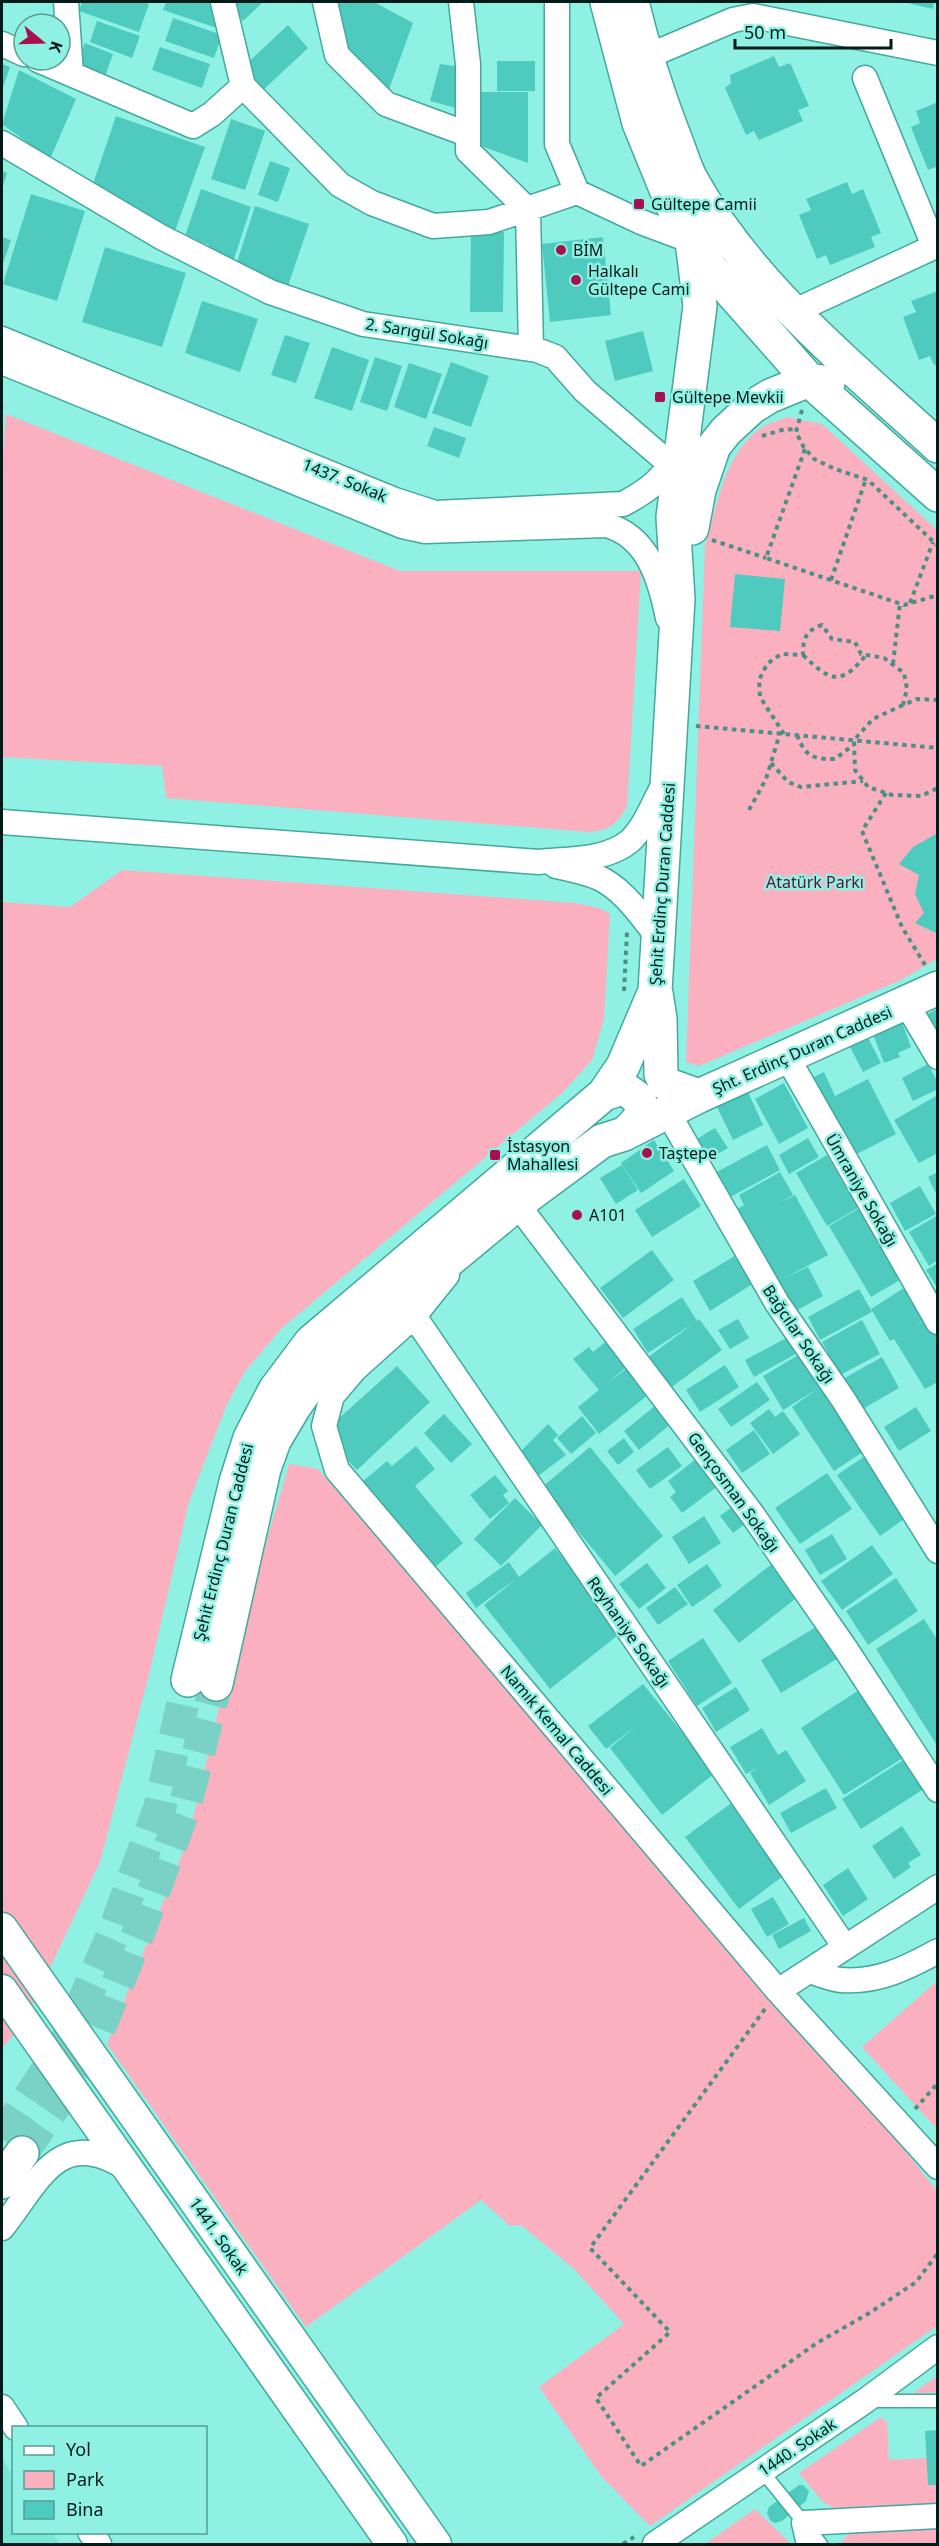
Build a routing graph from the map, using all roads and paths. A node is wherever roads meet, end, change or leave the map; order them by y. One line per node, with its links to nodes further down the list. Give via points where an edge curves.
1 (66, 2): 11 (street)
2 (223, 2): 13 (street)
3 (325, 2): 14 (street, via 337,55 386,104)
4 (461, 2): 14 (street, via 468,64)
5 (557, 2): 16 (street, via 557,144)
6 (607, 2): 18 (main road, via 639,123 675,211)
7 (632, 2): 9 (main road)
8 (938, 53): 9 (street, via 753,16 734,20)
9 (646, 57): 20 (main road, via 690,177 721,227 758,275)
10 (66, 72): 11 (street)
11 (71, 74): 13 (street, via 193,126)
12 (865, 78): 19 (street)
13 (243, 86): 17 (street, via 340,185 372,203 433,226 489,222)
14 (467, 134): 17 (street, via 468,151)
15 (2, 143): 22 (street, 2. Sarıgül Sokağı, via 161,237 270,292 363,324)
16 (577, 192): 17 (street); 18 (street)
17 (528, 210): 22 (street)
18 (692, 241): 24 (main road); 29 (main road, Şehit Erdinç Duran Caddesi, via 700,306)
19 (936, 245): 20 (street)
20 (795, 311): 27 (main road)
21 (2, 339): 29 (street, 1437. Sokak, via 394,500 435,513 622,504 648,491)
22 (531, 349): 29 (street, 2. Sarıgül Sokağı, via 555,357 585,391)
23 (2, 362): 42 (street, via 402,526 425,531 606,525 622,529 644,552 662,589)
24 (805, 395): 25 (path); 30 (main road, via 838,385 858,396); 32 (main road); 39 (main road, via 770,396 752,407 714,446 699,490)
25 (797, 429): 26 (path, via 766,434); 28 (path)
26 (755, 440)
27 (938, 446)
28 (805, 449): 31 (path, via 814,459); 36 (path)
29 (677, 454): 39 (main road, Şehit Erdinç Duran Caddesi, via 673,517)
30 (938, 467)
31 (866, 479): 34 (path); 37 (path)
32 (938, 495)
33 (711, 535): 36 (path, via 709,539)
34 (933, 542): 35 (path); 41 (path)
35 (938, 546)
36 (766, 558): 37 (path)
37 (831, 580): 40 (path)
38 (938, 595): 41 (path)
39 (678, 599): 42 (main road, Şehit Erdinç Duran Caddesi)
40 (900, 603): 41 (path); 45 (path)
41 (910, 603)
42 (674, 646): 48 (main road, Şehit Erdinç Duran Caddesi)
43 (803, 655): 44 (path, via 830,677 842,678); 44 (path, via 803,640 810,629 822,625 832,639 855,642); 49 (path, via 781,654 767,664 759,680 760,697)
44 (866, 656): 45 (path, via 884,658)
45 (893, 665): 47 (path, via 904,673 907,689)
46 (938, 700): 47 (path, via 917,699)
47 (903, 705): 51 (path, via 873,719)
48 (670, 723): 49 (path); 54 (main road, Şehit Erdinç Duran Caddesi)
49 (782, 734): 50 (path); 53 (path)
50 (797, 735): 51 (path); 51 (path, via 804,751 817,759 835,759)
51 (854, 742): 52 (path); 55 (path, via 855,770)
52 (938, 748)
53 (771, 763): 55 (path, via 788,782 801,787); 58 (path)
54 (669, 774): 60 (street, via 643,824 629,841 604,854); 62 (main road, Şehit Erdinç Duran Caddesi)
55 (863, 781): 57 (path, via 868,787)
56 (938, 788): 57 (path, via 921,796)
57 (886, 793): 63 (path, via 862,831 902,927)
58 (749, 810)
59 (2, 822): 60 (street)
60 (539, 861): 62 (street, via 610,883)
61 (625, 926): 64 (path)
62 (658, 937): 64 (main road, Şehit Erdinç Duran Caddesi)
63 (932, 978): 65 (main road, Şht. Erdinç Duran Caddesi)
64 (640, 992): 68 (main road, Şehit Erdinç Duran Caddesi, via 623,1066); 69 (main road, via 660,1019 661,1074 665,1083)
65 (906, 1003): 66 (main road, Şht. Erdinç Duran Caddesi); 67 (street)
66 (787, 1057): 69 (main road, Şht. Erdinç Duran Caddesi); 75 (street, Ümraniye Sokağı)
67 (938, 1057)
68 (604, 1094): 71 (main road, via 622,1088 636,1095 643,1109 641,1118); 73 (main road, Şehit Erdinç Duran Caddesi, via 311,1342 275,1390 250,1438 236,1482 202,1682 264,1469 289,1415 325,1363)
69 (699, 1096): 70 (main road, Şht. Erdinç Duran Caddesi)
70 (668, 1113): 71 (main road, Şht. Erdinç Duran Caddesi); 76 (street, Bağcılar Sokağı, via 777,1303 843,1399)
71 (624, 1134): 72 (main road, Şehit Erdinç Duran Caddesi, via 602,1142)
72 (517, 1204): 73 (main road, Şehit Erdinç Duran Caddesi); 77 (street, Gençosman Sokağı, via 752,1514 846,1648)
73 (480, 1234): 74 (street)
74 (414, 1316): 80 (street, Reyhaniye Sokağı); 84 (street, Namık Kemal Caddesi, via 355,1369 332,1396 324,1426 337,1470)
75 (938, 1322)
76 (938, 1551)
77 (938, 1790)
78 (938, 1887): 80 (street)
79 (2, 1928): 103 (street, 1441. Sokak)
80 (845, 1947): 82 (street)
81 (938, 1951): 82 (street, via 876,1979 839,1980)
82 (810, 1971): 84 (street)
83 (2, 1990): 89 (street)
84 (778, 1991): 88 (street, Namık Kemal Caddesi); 92 (path, via 590,2248 670,2332 597,2398 641,2466 817,2343 916,2282)
85 (938, 2083): 86 (path)
86 (913, 2112)
87 (9, 2144): 90 (main road)
88 (938, 2167)
89 (129, 2170): 91 (street, via 94,2154 61,2158 44,2171); 102 (street)
90 (2, 2182)
91 (2, 2228)
92 (938, 2253)
93 (938, 2347): 94 (street, 1440. Sokak)
94 (865, 2401): 95 (lane); 98 (street, 1440. Sokak)
95 (938, 2402)
96 (2, 2407): 97 (street)
97 (15, 2426)
98 (762, 2471): 100 (lane); 101 (street, 1440. Sokak)
99 (938, 2516): 100 (street)
100 (806, 2534): 104 (lane)
101 (658, 2543)
102 (392, 2544)
103 (436, 2544)
104 (821, 2544)

